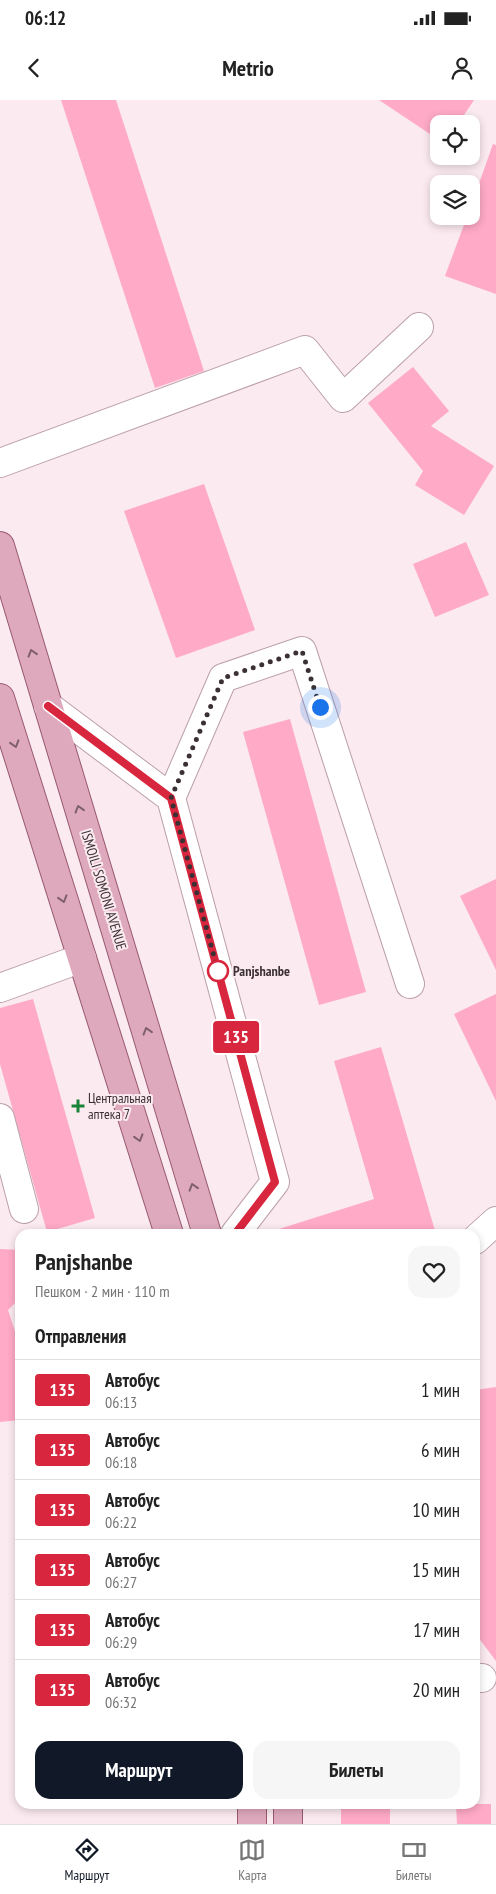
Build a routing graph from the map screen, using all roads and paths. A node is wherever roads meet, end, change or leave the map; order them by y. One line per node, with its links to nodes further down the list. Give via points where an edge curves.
1 (419, 327): 2 (street, via 343,398 305,350)
2 (0, 463)
3 (0, 546): 5 (main road, ISMOILI SOMONI AVENUE, one-way to 3)
4 (0, 698): 7 (main road, one-way to 7)
5 (48, 706): 6 (street); 13 (main road, ISMOILI SOMONI AVENUE, one-way to 5)
6 (171, 798): 8 (street, via 223,678 302,651); 14 (street, via 275,1182)
7 (82, 958): 9 (street); 12 (main road, one-way to 12)
8 (410, 984)
9 (0, 988)
10 (0, 1118): 11 (street)
11 (24, 1209)
12 (167, 1229)
13 (205, 1229)
14 (239, 1229)
15 (252, 1809): 17 (main road)
16 (288, 1809): 18 (main road)
17 (252, 1824)
18 (288, 1824)

